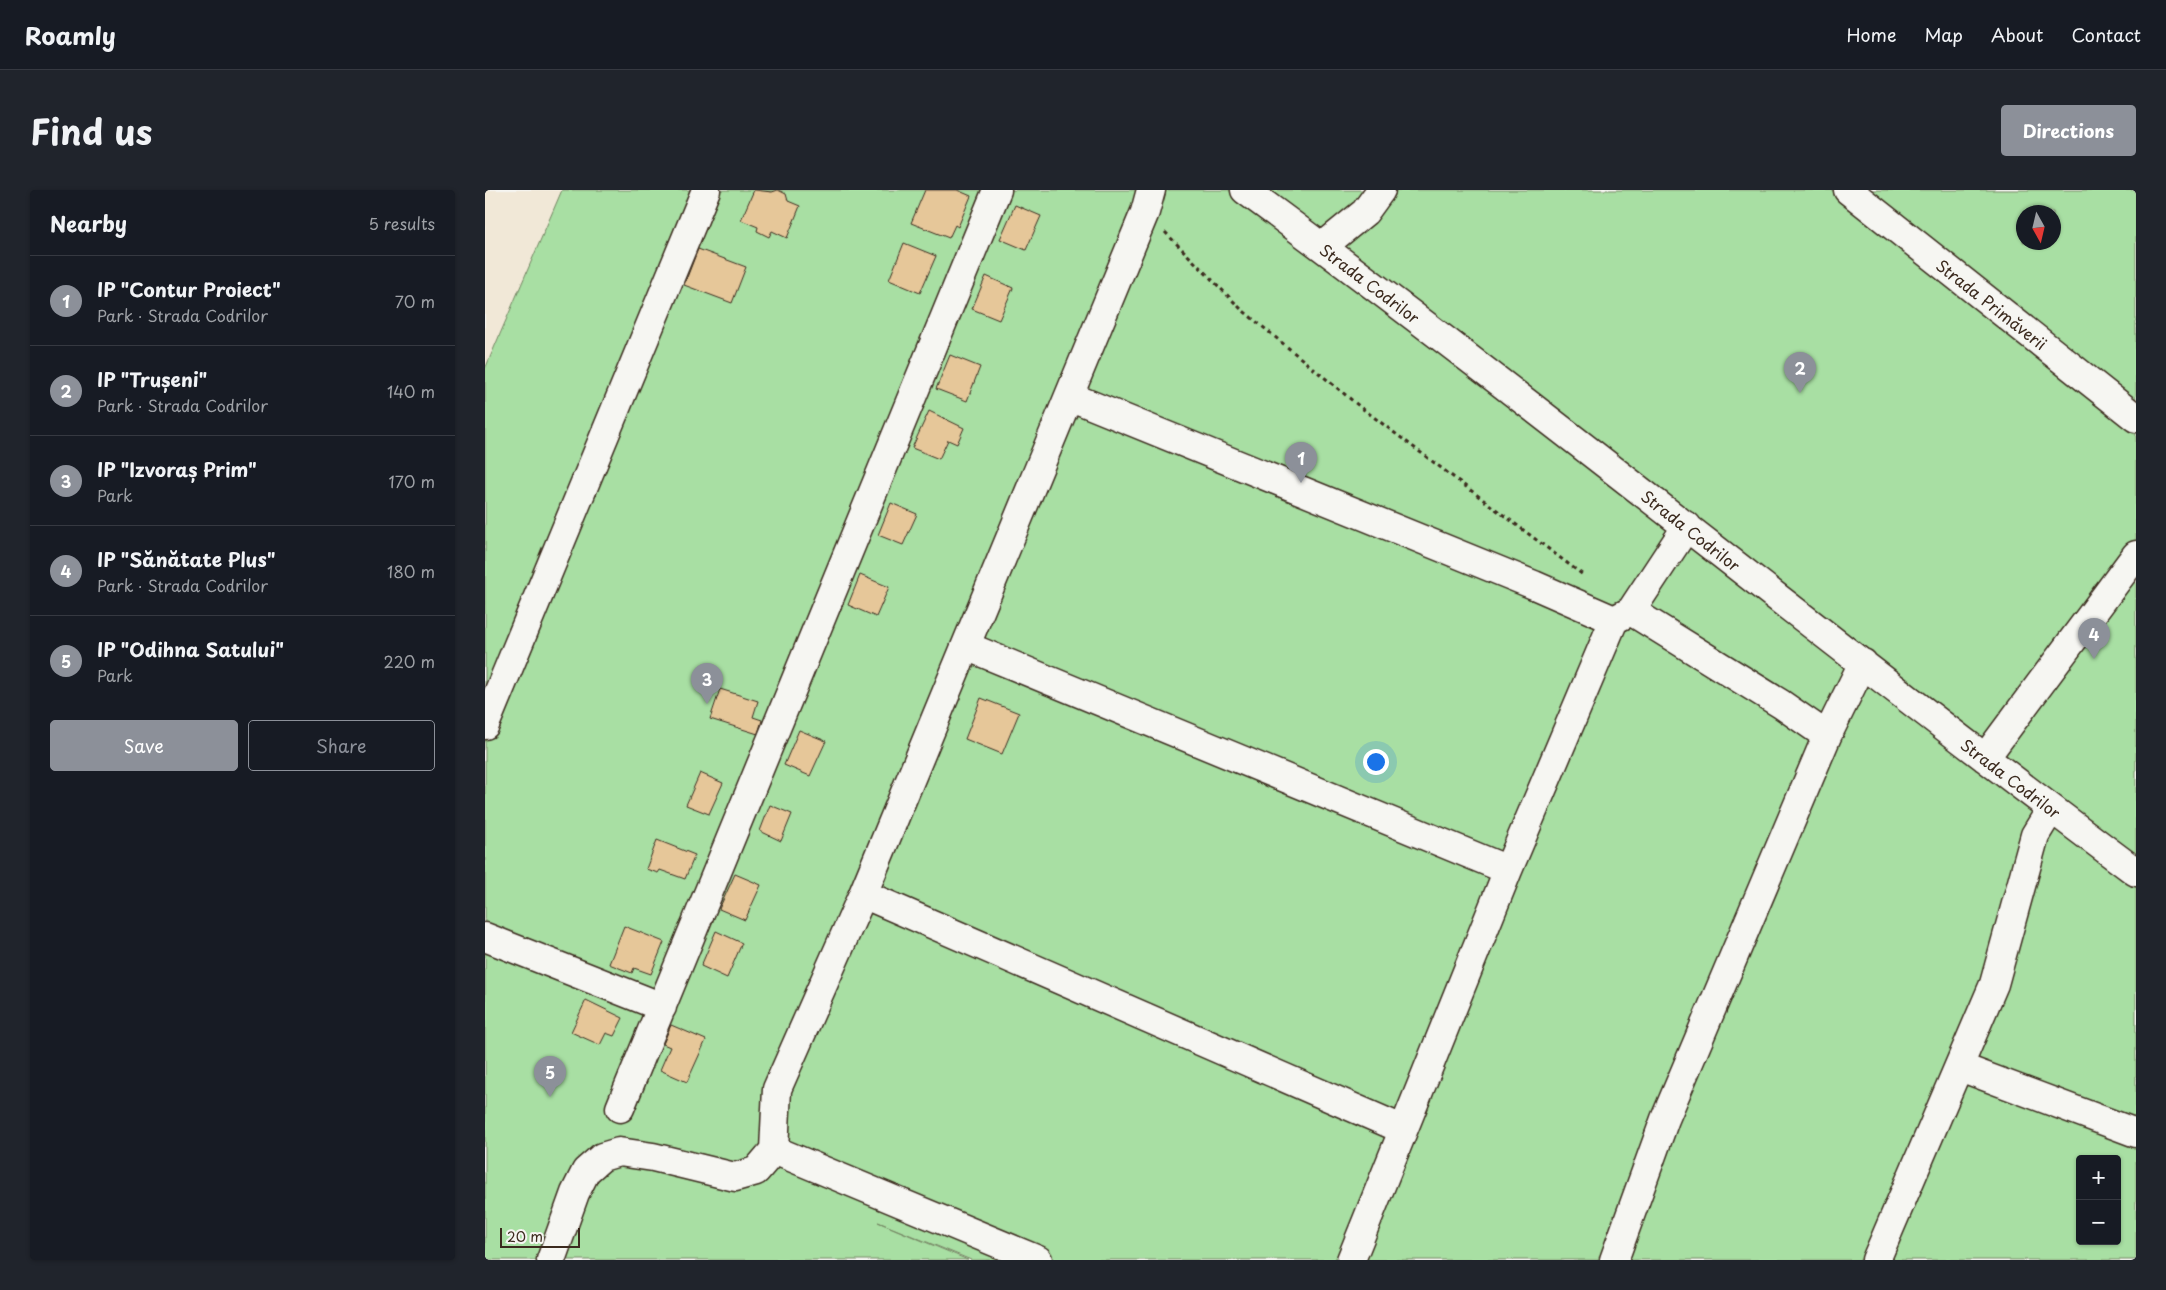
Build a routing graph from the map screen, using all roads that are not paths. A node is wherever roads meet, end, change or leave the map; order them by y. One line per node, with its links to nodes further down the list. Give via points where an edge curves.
1 (706, 190): 15 (street)
2 (997, 190): 23 (street)
3 (1245, 190): 7 (street, Strada Codrilor)
4 (1381, 190): 7 (street, via 1365,212)
5 (1848, 190): 9 (street, Strada Primăverii)
6 (1148, 201): 8 (street)
7 (1322, 247): 10 (street, Strada Codrilor)
8 (1069, 396): 12 (street, via 1535,585); 13 (street)
9 (2136, 418)
10 (1687, 526): 12 (street); 14 (street, Strada Codrilor)
11 (2136, 555): 17 (street)
12 (1623, 616): 16 (street, via 1781,704); 19 (street)
13 (966, 646): 19 (street); 21 (street)
14 (1863, 663): 16 (street); 17 (street, Strada Codrilor)
15 (485, 725)
16 (1827, 736): 33 (street, via 1665,1119)
17 (1985, 758): 18 (street, Strada Codrilor)
18 (2051, 809): 20 (street, Strada Codrilor); 24 (street, via 2035,835 1993,984)
19 (1508, 870): 26 (street)
20 (2136, 872)
21 (863, 894): 26 (street); 28 (street, via 777,1089)
22 (485, 937): 23 (street)
23 (662, 1007): 25 (street)
24 (1960, 1067): 27 (street); 34 (street)
25 (620, 1108)
26 (1402, 1129): 32 (street)
27 (2136, 1133)
28 (774, 1150): 29 (street); 30 (street, via 756,1171 735,1177 644,1155 619,1152 602,1157 586,1170)
29 (986, 1250): 31 (street)
30 (551, 1260)
31 (1038, 1260)
32 (1351, 1260)
33 (1614, 1260)
34 (1876, 1260)

